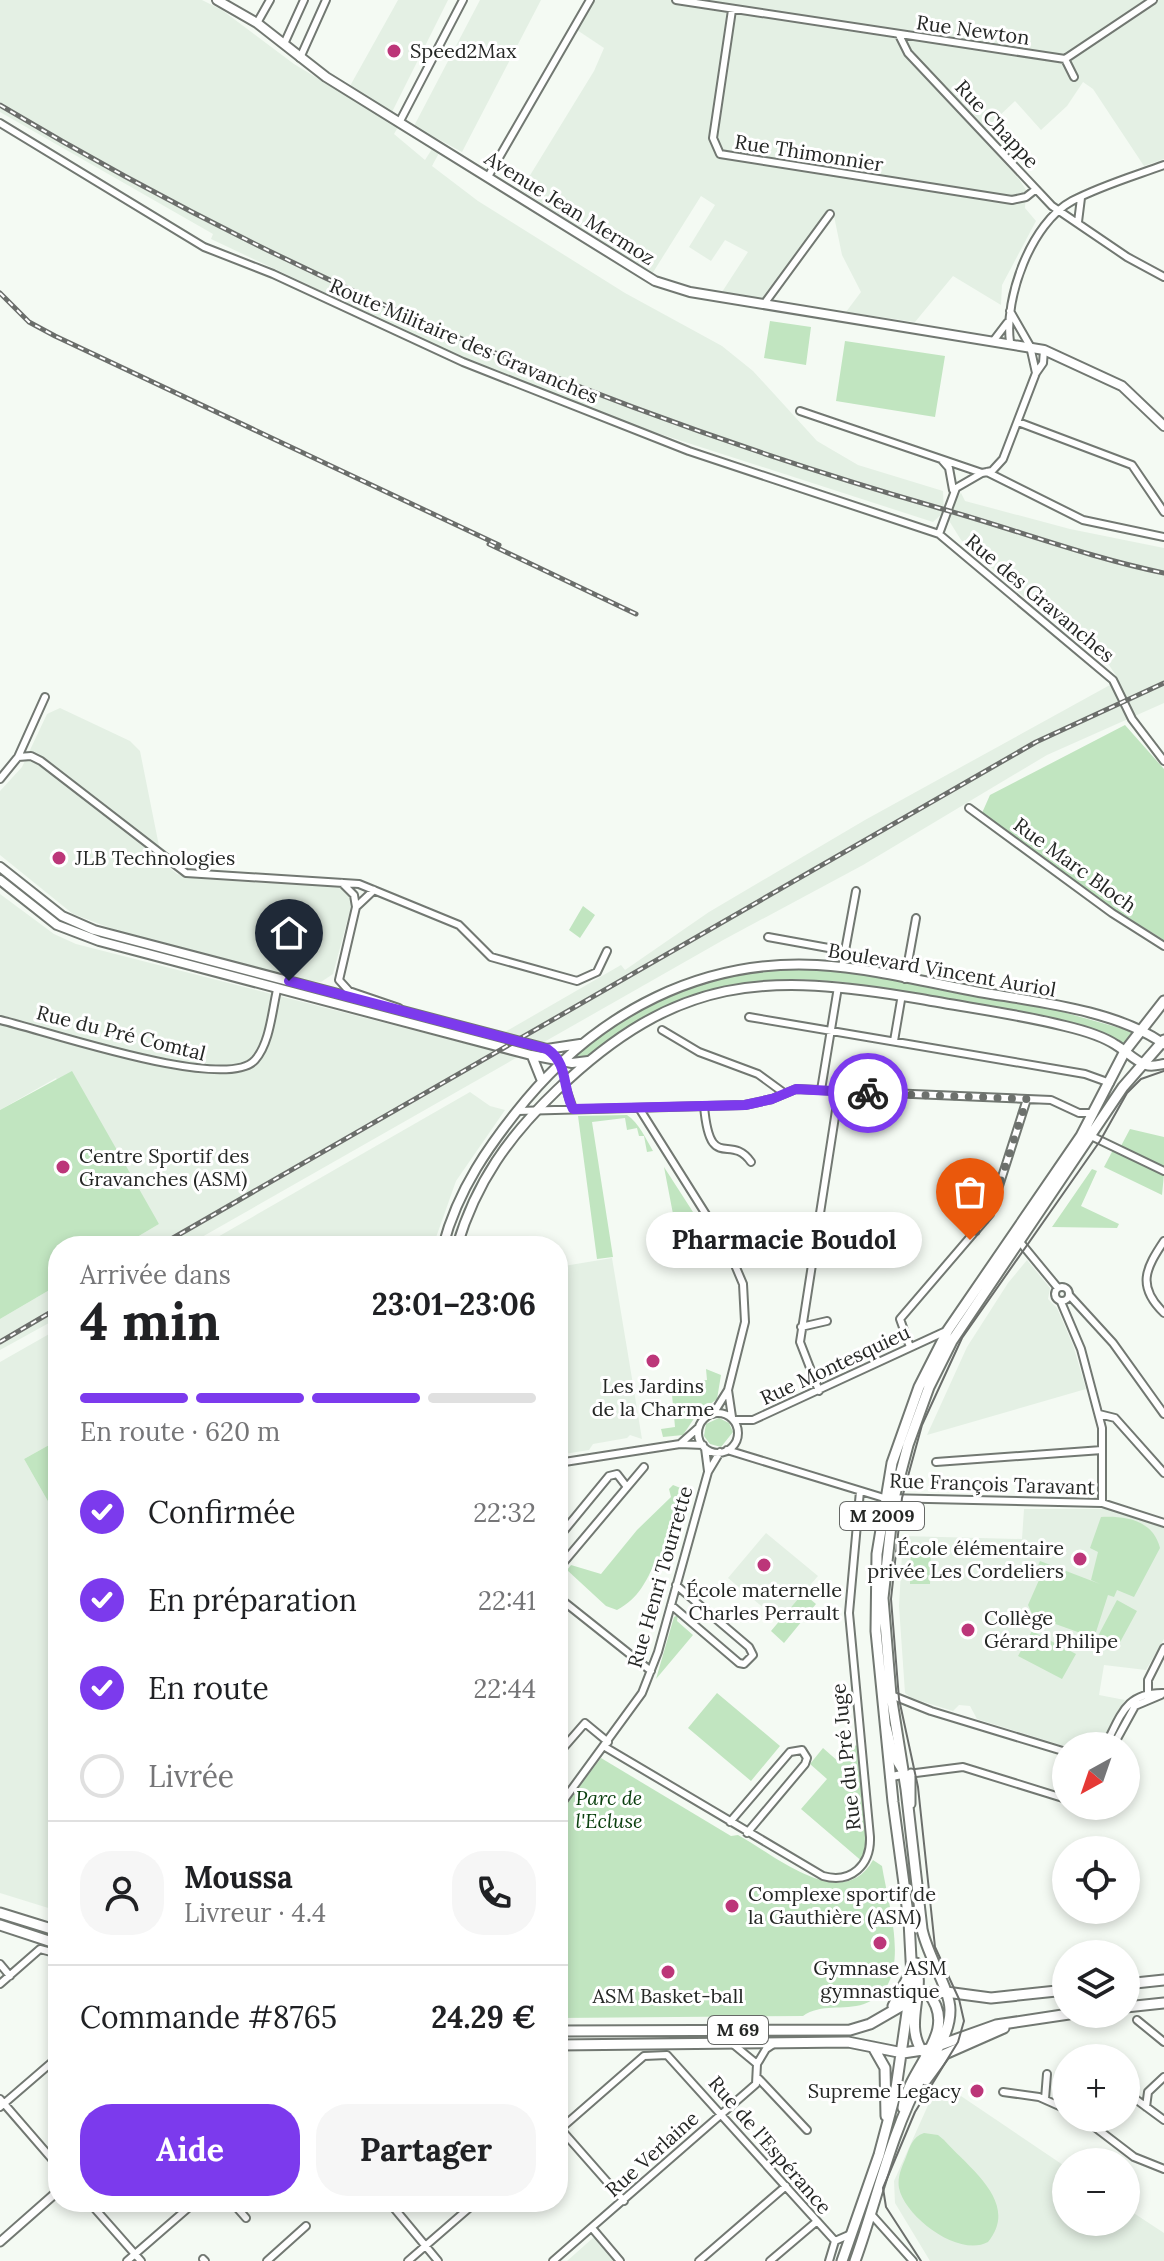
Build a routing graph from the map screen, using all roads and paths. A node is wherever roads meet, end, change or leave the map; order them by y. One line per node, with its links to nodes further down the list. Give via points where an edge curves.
1 (217, 0): 9 (main road, Avenue Jean Mermoz)
2 (270, 0): 11 (street)
3 (304, 0): 13 (street)
4 (326, 0): 14 (street)
5 (463, 0): 17 (street)
6 (590, 0): 20 (street)
7 (676, 0): 10 (street, Rue Newton)
8 (1153, 0): 15 (street)
9 (228, 2): 11 (main road, Avenue Jean Mermoz)
10 (732, 10): 12 (street, Rue Newton); 21 (street, Rue Thimonnier, via 713,138 720,154 1012,200)
11 (257, 23): 13 (main road, Avenue Jean Mermoz)
12 (899, 35): 15 (street, Rue Newton); 21 (street, Rue Chappe, via 908,53)
13 (284, 44): 14 (main road, Avenue Jean Mermoz)
14 (300, 58): 17 (main road, Avenue Jean Mermoz)
15 (1065, 59): 16 (street)
16 (1074, 77)
17 (400, 121): 20 (main road, Avenue Jean Mermoz)
18 (0, 123): 46 (street, Route Militaire des Gravanches, via 204,247 463,362 689,451)
19 (1164, 165): 22 (street)
20 (489, 175): 27 (main road, Avenue Jean Mermoz, via 655,281)
21 (1036, 189): 23 (street, Rue Chappe)
22 (1081, 197): 23 (street); 25 (street)
23 (1059, 210): 25 (street, Rue Chappe); 28 (street, via 1018,275)
24 (830, 214): 27 (street)
25 (1080, 225): 26 (street, Rue Chappe)
26 (1164, 277)
27 (764, 304): 30 (main road, Avenue Jean Mermoz)
28 (1010, 311): 29 (street); 32 (street)
29 (1007, 323): 30 (street); 31 (street)
30 (994, 340): 31 (main road, Avenue Jean Mermoz)
31 (1010, 342): 32 (main road, Avenue Jean Mermoz)
32 (1030, 346): 33 (main road, Avenue Jean Mermoz); 36 (street)
33 (1044, 350): 34 (main road, Avenue Jean Mermoz); 35 (street)
34 (1062, 356): 35 (street); 37 (main road, Avenue Jean Mermoz, via 1122,386)
35 (1043, 363): 36 (street)
36 (1036, 373): 40 (street)
37 (1148, 407): 39 (main road); 41 (main road, Avenue Jean Mermoz)
38 (800, 411): 42 (street)
39 (1164, 418)
40 (1018, 422): 43 (street, via 1003,459); 45 (street, via 1132,465)
41 (1164, 426)
42 (939, 458): 43 (street); 44 (street, via 949,468)
43 (984, 472): 44 (street); 47 (street, via 1083,520)
44 (952, 494): 46 (street, Rue des Gravanches)
45 (1164, 512)
46 (939, 534): 50 (street, Rue des Gravanches, via 1113,680 1132,719)
47 (1164, 537)
48 (45, 697): 49 (street)
49 (18, 757): 51 (street); 55 (street, via 41,761 186,873)
50 (1164, 761)
51 (0, 779)
52 (969, 808): 61 (street, Rue Marc Bloch)
53 (0, 867): 70 (main road, via 62,916 94,930)
54 (0, 880): 67 (main road, via 72,932)
55 (341, 882): 56 (street); 58 (street, via 354,895)
56 (374, 890): 58 (street); 62 (street, via 459,925 491,957 577,981 592,977)
57 (856, 891): 63 (street)
58 (356, 907): 70 (street, via 339,980 349,991)
59 (916, 918): 65 (street)
60 (768, 937): 63 (street)
61 (1164, 946)
62 (607, 951)
63 (845, 951): 64 (street)
64 (842, 967): 65 (main road, Boulevard Vincent Auriol); 78 (main road, Boulevard Vincent Auriol, via 756,967 697,980 629,1010)
65 (905, 979): 73 (main road, Boulevard Vincent Auriol, via 1071,1009)
66 (838, 985): 75 (street); 81 (main road, Boulevard Vincent Auriol, via 1064,1026 1096,1035); 83 (main road, Boulevard Vincent Auriol, via 760,985 697,999 637,1027)
67 (277, 990): 72 (street, Rue du Pré Comtal, via 260,1052 250,1064 225,1071 183,1067); 80 (main road)
68 (901, 1000): 76 (street)
69 (1164, 1001): 73 (main road, M 2009)
70 (405, 1012): 79 (main road)
71 (749, 1017): 75 (street)
72 (0, 1020)
73 (1141, 1028): 77 (main road, Boulevard Vincent Auriol); 81 (main road, M 2009)
74 (662, 1030): 91 (street, via 699,1052 758,1074)
75 (832, 1031): 76 (street); 89 (street)
76 (894, 1041): 88 (street, via 1085,1074)
77 (1163, 1042): 85 (main road, M 2009)
78 (580, 1044): 79 (main road); 82 (main road, Boulevard Vincent Auriol)
79 (547, 1049): 82 (main road)
80 (531, 1055): 82 (main road); 86 (main road)
81 (1123, 1055): 85 (main road, Boulevard Vincent Auriol); 88 (main road, M 2009)
82 (560, 1061): 83 (main road); 86 (main road, Boulevard Vincent Auriol); 87 (main road)
83 (588, 1061): 87 (main road, Boulevard Vincent Auriol)
84 (1164, 1064): 85 (main road)
85 (1145, 1065): 101 (main road, M 2009)
86 (542, 1081): 92 (main road, Boulevard Vincent Auriol)
87 (564, 1083): 96 (street); 98 (main road, Boulevard Vincent Auriol)
88 (1110, 1083): 100 (main road, M 2009)
89 (821, 1090): 90 (street); 91 (street)
90 (839, 1091): 93 (street); 106 (street)
91 (784, 1093): 94 (street, via 745,1105)
92 (531, 1094): 97 (main road, Boulevard Vincent Auriol); 98 (street)
93 (1027, 1099): 99 (street, via 1051,1100); 121 (street, via 990,1214 900,1319)
94 (704, 1106): 95 (street); 102 (street, via 712,1144 742,1153)
95 (639, 1108): 96 (street); 122 (street, via 729,1251 743,1284 745,1322)
96 (573, 1109): 98 (street)
97 (517, 1111): 98 (street); 107 (main road, Boulevard Vincent Auriol, via 465,1185)
98 (536, 1111): 108 (main road, Boulevard Vincent Auriol, via 489,1168)
99 (1079, 1113): 100 (street); 101 (street)
100 (1094, 1113): 101 (main road, M 2009)
101 (1089, 1132): 103 (street); 105 (main road, M 2009); 111 (main road, M 2009)
102 (751, 1162)
103 (1164, 1171)
104 (787, 1218): 106 (street)
105 (1022, 1222): 111 (main road); 112 (main road, M 2009)
106 (817, 1225): 109 (street); 119 (street)
107 (447, 1236)
108 (460, 1236)
109 (852, 1238)
110 (1164, 1241): 113 (street)
111 (1020, 1242): 112 (main road); 114 (street); 141 (main road, M 2009, via 940,1365)
112 (1006, 1244): 120 (main road, M 2009)
113 (1161, 1252): 117 (street, via 1146,1269 1146,1281)
114 (1058, 1288): 115 (street, via 1067,1288); 116 (street, via 1055,1296)
115 (1070, 1296): 116 (street); 126 (street, via 1113,1343)
116 (1061, 1302): 125 (street)
117 (1164, 1313)
118 (827, 1321): 119 (street)
119 (801, 1327): 123 (street, via 804,1360)
120 (948, 1330): 121 (street, Rue Montesquieu); 141 (main road, M 2009, via 910,1408)
121 (910, 1347): 123 (street, Rue Montesquieu)
122 (728, 1390): 124 (street); 127 (street)
123 (819, 1391): 127 (street, Rue Montesquieu, via 753,1420)
124 (713, 1414): 127 (street); 128 (street)
125 (1099, 1414): 131 (street); 138 (street, via 1115,1418)
126 (1164, 1414)
127 (733, 1420): 132 (street, via 738,1439)
128 (699, 1427): 129 (street); 130 (street)
129 (680, 1444): 130 (street); 135 (street)
130 (704, 1447): 132 (street); 137 (street)
131 (1102, 1450): 133 (street); 142 (street)
132 (724, 1451): 137 (street); 140 (street, Rue François Taravant)
133 (936, 1462)
134 (568, 1463): 135 (street)
135 (617, 1464): 139 (street); 144 (street)
136 (644, 1467): 139 (street)
137 (708, 1472): 146 (street, Rue Henri Tourrette)
138 (1164, 1473)
139 (627, 1487): 145 (street)
140 (860, 1491): 141 (street, Rue François Taravant); 165 (street, Rue du Pré Juge, via 849,1615 869,1855 856,1872 830,1878)
141 (889, 1498): 142 (street, Rue François Taravant); 152 (main road, M 2009, via 883,1598); 154 (main road, M 2009, via 877,1554 876,1631)
142 (1102, 1503): 143 (street, Rue François Taravant)
143 (1164, 1523)
144 (568, 1526)
145 (568, 1557)
146 (676, 1585): 148 (street, Rue Henri Tourrette); 148 (street, via 753,1655 739,1663)
147 (568, 1605): 150 (street)
148 (671, 1605): 150 (street, Rue Henri Tourrette)
149 (1164, 1648): 153 (street, via 1149,1676)
150 (651, 1671): 158 (street, Rue Henri Tourrette, via 631,1712)
151 (1164, 1694): 153 (street)
152 (891, 1695): 159 (street); 160 (main road, M 2009)
153 (1148, 1696): 155 (street, via 1130,1702); 156 (street, via 1135,1706)
154 (887, 1727): 160 (street, via 895,1759); 161 (main road, M 2009)
155 (1113, 1732)
156 (1121, 1732)
157 (568, 1743): 158 (street, Rue du Pré Juge, via 585,1723)
158 (606, 1744): 162 (street, Rue Henri Tourrette); 164 (street, Rue du Pré Juge)
159 (1052, 1748)
160 (908, 1774): 161 (street); 163 (street, via 963,1767); 179 (main road, M 2009, via 926,1950)
161 (890, 1777): 170 (main road, M 2009)
162 (568, 1795)
163 (1052, 1795)
164 (730, 1822): 165 (street, Rue du Pré Juge); 165 (street, via 790,1752 802,1750 805,1764)
165 (747, 1833)
166 (0, 1913): 168 (main road)
167 (0, 1925): 169 (main road)
168 (48, 1928)
169 (48, 1941)
170 (912, 1948): 173 (main road, M 2009); 181 (main road, via 919,1971)
171 (48, 1951): 174 (street, via 40,1949)
172 (0, 1964): 174 (street)
173 (913, 1966): 181 (main road, M 2009); 184 (main road)
174 (10, 1976): 177 (street)
175 (1164, 1980): 176 (main road)
176 (1140, 1983)
177 (0, 1984)
178 (1052, 1991): 179 (main road, M 69, via 983,1998)
179 (946, 1992): 180 (main road, M 69); 193 (main road, M 2009, via 950,2013)
180 (928, 1993): 181 (main road, M 69); 195 (main road, via 941,2017 940,2031)
181 (914, 1997): 184 (main road, M 69); 195 (main road, via 913,2034); 196 (main road, M 2009)
182 (1164, 2003): 183 (main road)
183 (1140, 2006)
184 (891, 2010): 188 (main road, M 69, via 850,2030)
185 (1052, 2016): 186 (main road, M 69)
186 (1014, 2022): 193 (main road, M 69); 202 (main road, via 945,2054)
187 (1140, 2022): 190 (street)
188 (568, 2031)
189 (777, 2042): 192 (main road, M 69); 194 (main road, M 69); 197 (street)
190 (1164, 2042)
191 (568, 2045): 192 (main road, M 69)
192 (734, 2045): 197 (street)
193 (940, 2045): 195 (main road, M 69); 202 (main road, M 2009)
194 (873, 2047): 196 (main road, M 69); 213 (main road, via 885,2068)
195 (925, 2050): 196 (main road, M 69); 212 (main road, via 905,2094)
196 (903, 2053): 213 (main road, M 2009)
197 (757, 2064): 201 (street)
198 (48, 2065): 207 (street)
199 (1047, 2074): 204 (street)
200 (1164, 2077): 208 (street, via 1148,2092)
201 (759, 2079): 209 (street, Rue Verlaine); 214 (street)
202 (914, 2091): 212 (main road, M 2009)
203 (1003, 2092): 204 (street)
204 (1045, 2099): 205 (street)
205 (1052, 2102)
206 (1140, 2102): 208 (street)
207 (1, 2103): 217 (street)
208 (1146, 2107): 211 (street)
209 (722, 2114): 210 (street, Rue de l'Espérance, via 671,2056 644,2056); 219 (street, Rue de l'Espérance); 221 (street, Rue Verlaine)
210 (568, 2120)
211 (1164, 2120)
212 (902, 2121): 222 (main road, M 2009)
213 (887, 2124): 222 (main road, M 2009)
214 (807, 2130)
215 (1101, 2132): 218 (street, via 1134,2157)
216 (568, 2138): 221 (street)
217 (48, 2155)
218 (1164, 2169)
219 (786, 2186): 229 (street, Rue de l'Espérance); 248 (street)
220 (48, 2200): 236 (street)
221 (624, 2201): 232 (street, Rue Verlaine)
222 (866, 2208): 230 (street); 233 (main road, M 2009); 234 (main road, M 2009)
223 (98, 2212): 238 (street)
224 (183, 2212): 238 (street)
225 (241, 2212): 228 (street)
226 (397, 2212): 237 (street)
227 (465, 2212): 237 (street)
228 (246, 2218)
229 (816, 2222): 235 (street, Rue de l'Espérance); 249 (street)
230 (879, 2225): 233 (street); 253 (street)
231 (306, 2226): 239 (street)
232 (592, 2228): 246 (street, Rue Verlaine); 247 (street)
233 (865, 2233): 252 (main road, M 2009)
234 (851, 2234): 235 (street, Rue de l'Espérance); 251 (main road, M 2009)
235 (835, 2241): 250 (street)
236 (0, 2242)
237 (426, 2246): 244 (street); 245 (street)
238 (135, 2254): 240 (street); 241 (street)
239 (276, 2254): 242 (street); 243 (street)
240 (127, 2261)
241 (141, 2261)
242 (267, 2261)
243 (282, 2261)
244 (408, 2261)
245 (438, 2261)
246 (553, 2261)
247 (620, 2261)
248 (699, 2261)
249 (770, 2261)
250 (829, 2261)
251 (842, 2261)
252 (855, 2261)
253 (913, 2261)

